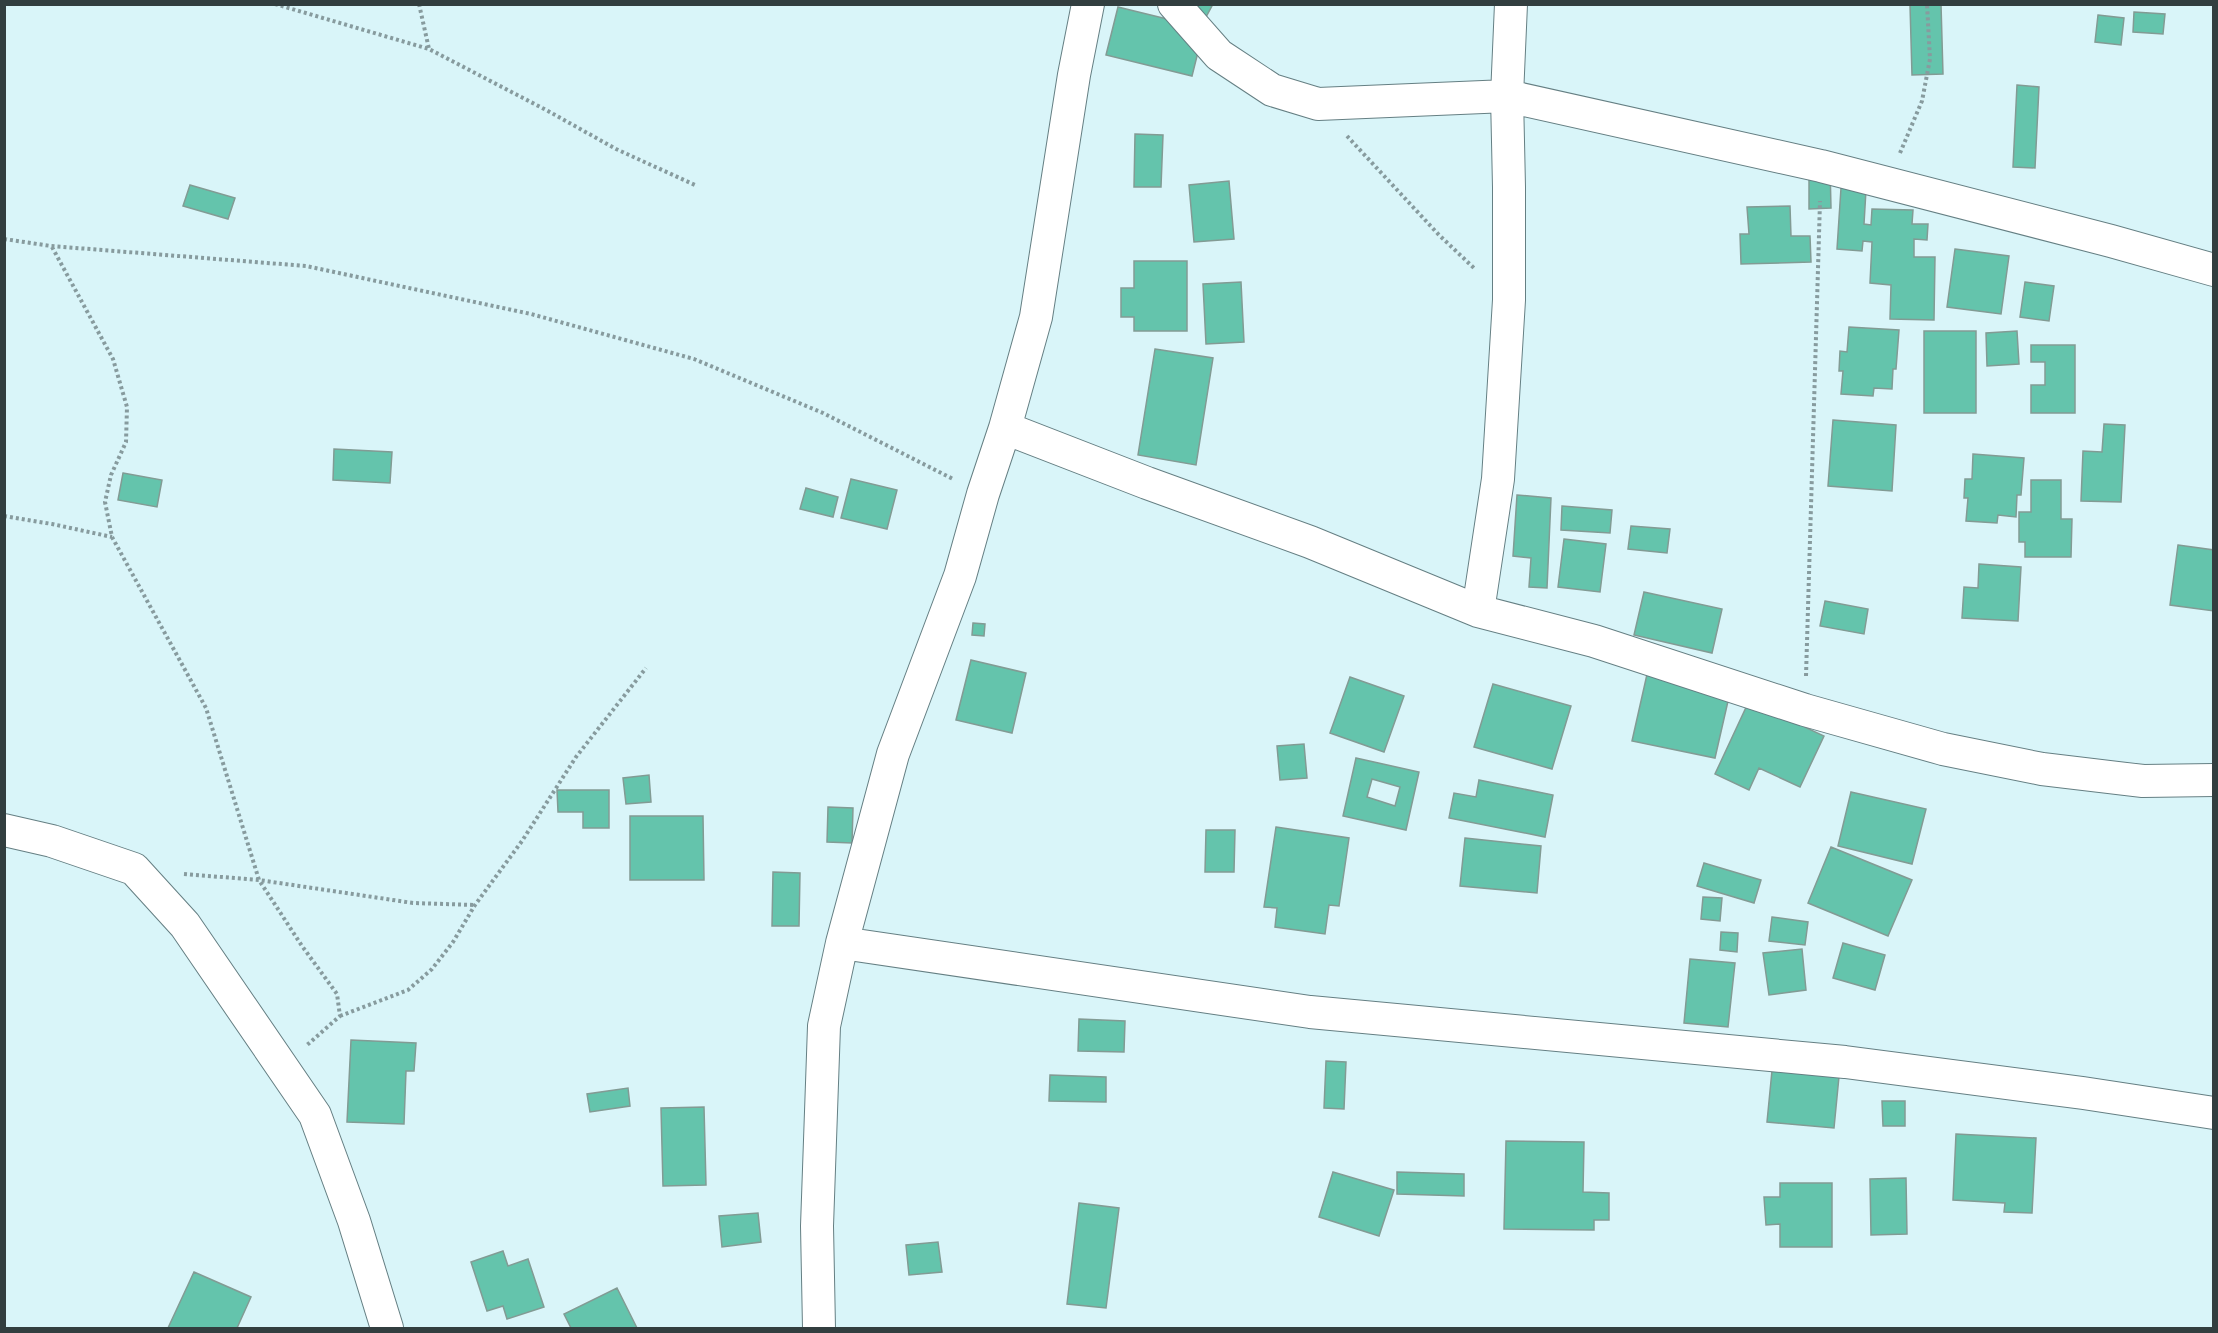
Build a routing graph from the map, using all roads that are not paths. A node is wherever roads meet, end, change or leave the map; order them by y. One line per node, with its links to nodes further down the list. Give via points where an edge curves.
1 (1088, 4): 6 (street, via 1036,317)
2 (1174, 4): 4 (street, via 1219,55 1272,90 1318,104)
3 (1511, 4): 4 (street)
4 (1507, 96): 5 (street, via 1821,165); 7 (street, via 1509,300 1498,479)
5 (2214, 270)
6 (1005, 428): 7 (street, via 1310,542); 10 (street, via 960,576 893,754)
7 (1478, 610): 8 (street, via 1943,749 2042,769 2143,781)
8 (2214, 780)
9 (4, 830): 12 (street, via 52,841 134,869 185,925 315,1115 354,1221)
10 (842, 943): 11 (street, via 1310,1012 1845,1062); 13 (street, via 824,1026 817,1226)
11 (2214, 1113)
12 (387, 1329)
13 (819, 1329)

